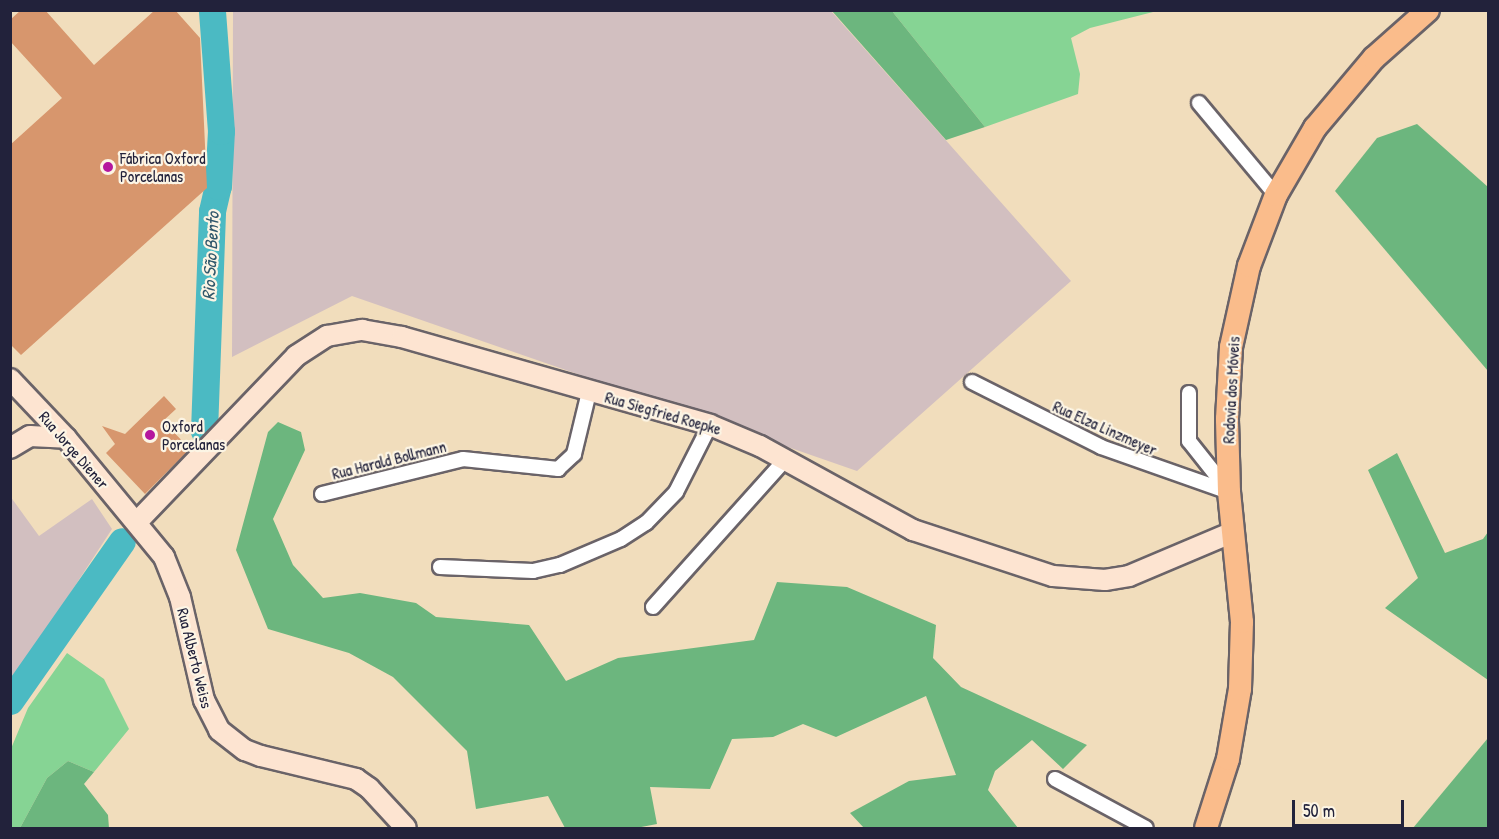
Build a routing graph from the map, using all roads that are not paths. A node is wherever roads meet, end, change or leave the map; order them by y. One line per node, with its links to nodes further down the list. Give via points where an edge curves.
1 (1428, 10): 3 (main road, Rodovia dos Móveis, via 1374,58 1330,108)
2 (1198, 103): 3 (street)
3 (1276, 195): 14 (main road, Rodovia dos Móveis, via 1249,266 1231,347 1227,419)
4 (10, 379): 8 (street, Rua Jorge Diener)
5 (972, 382): 14 (street, Rua Elza Linzmeyer, via 1101,447)
6 (589, 392): 9 (street, Rua Siegfried Roepke); 15 (street, Rua Harald Bollmann, via 574,454 558,469 463,459); 16 (street, Rua Siegfried Roepke, via 381,332 345,331 327,336 296,356)
7 (1189, 393): 14 (street, via 1189,441)
8 (35, 406): 10 (street); 11 (street, Rua Jorge Diener)
9 (710, 425): 13 (street, Rua Siegfried Roepke); 18 (street, via 676,492 651,519 621,538 560,565 533,571)
10 (30, 436): 11 (street); 12 (street)
11 (66, 438): 16 (street, Rua Jorge Diener)
12 (10, 448)
13 (785, 460): 17 (street, Rua Siegfried Roepke, via 913,530 1053,576 1105,580 1129,576); 19 (street)
14 (1229, 492): 17 (main road, Rodovia dos Móveis)
15 (322, 494)
16 (137, 522): 21 (street, Rua Alberto Weiss, via 172,574 204,700 219,730 245,750 261,756 356,779)
17 (1233, 532): 23 (main road, Rodovia dos Móveis, via 1242,622 1240,689 1228,759)
18 (440, 567)
19 (653, 607)
20 (1055, 779): 22 (street)
21 (406, 828)
22 (1146, 828)
23 (1206, 828)

